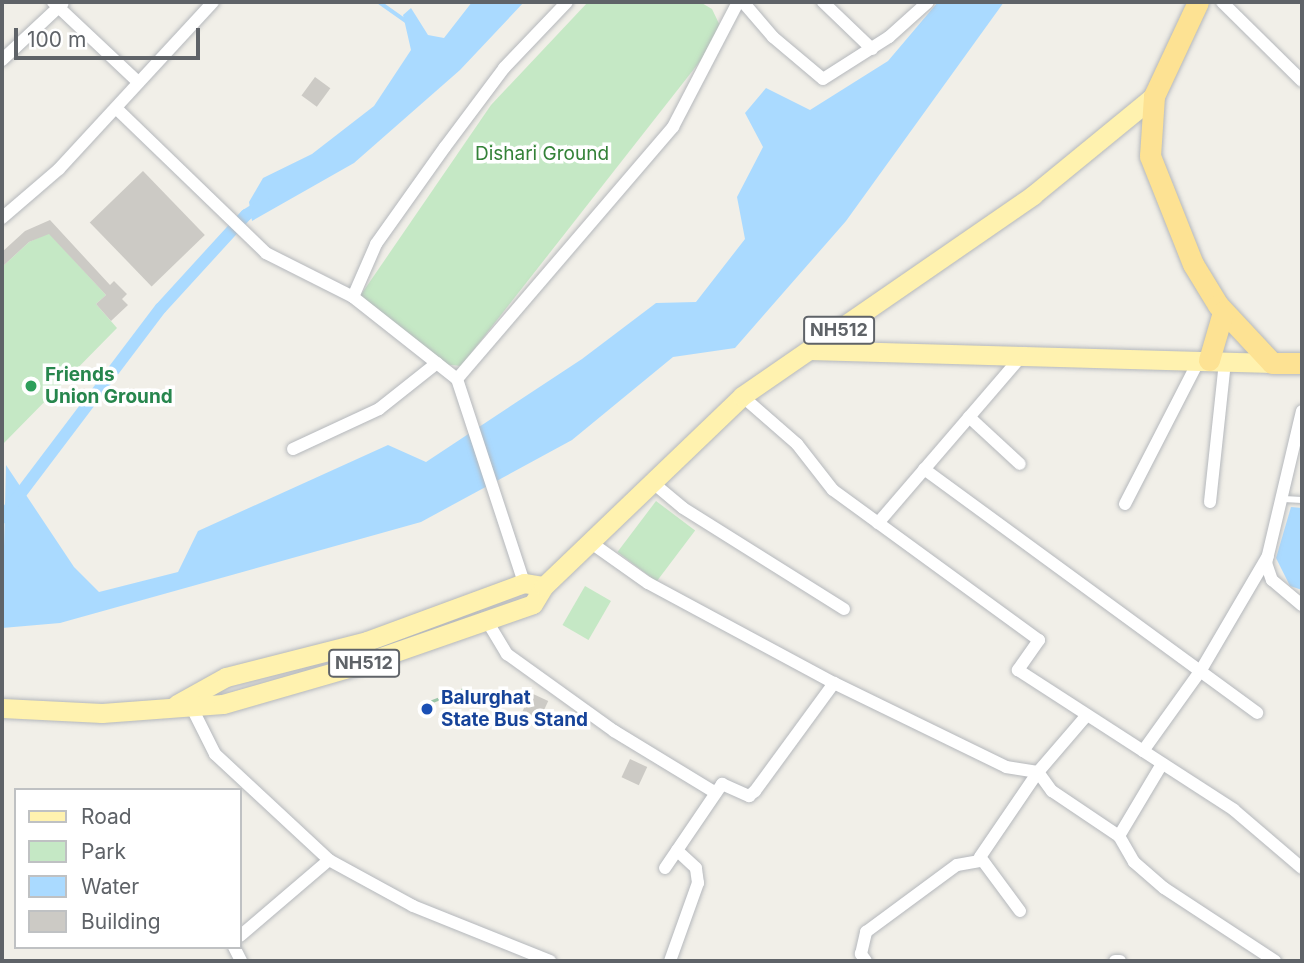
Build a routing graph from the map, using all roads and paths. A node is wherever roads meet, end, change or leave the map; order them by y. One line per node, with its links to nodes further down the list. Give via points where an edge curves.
1 (194, 2): 9 (street)
2 (567, 2): 17 (street, via 504,68 445,147 376,244)
3 (741, 2): 10 (street, via 773,37 823,79); 25 (street, via 673,127)
4 (822, 2): 10 (street)
5 (928, 2): 10 (street)
6 (1198, 2): 14 (highway, NH512)
7 (1222, 2): 12 (street)
8 (59, 4): 11 (street); 13 (street)
9 (209, 7): 13 (street)
10 (872, 49)
11 (2, 60)
12 (1302, 81)
13 (138, 82): 15 (street)
14 (1154, 96): 18 (highway, NH512, via 1150,156 1193,264); 19 (main road, NH512, via 1033,195)
15 (117, 109): 16 (street); 17 (street, via 266,253)
16 (2, 218)
17 (353, 297): 22 (street)
18 (1223, 312): 21 (highway); 23 (highway, NH512)
19 (810, 350): 20 (main road); 26 (main road, NH512)
20 (1024, 352): 21 (main road); 28 (street)
21 (1211, 360): 23 (main road); 35 (street); 36 (street)
22 (437, 363): 25 (street); 29 (street, via 379,409)
23 (1272, 363): 24 (highway)
24 (1302, 363)
25 (457, 379): 40 (street, via 500,498)
26 (742, 396): 32 (main road, NH512); 37 (street, via 797,444 833,490)
27 (1302, 411): 33 (street)
28 (969, 417): 30 (street); 31 (street)
29 (293, 449)
30 (1020, 464)
31 (924, 468): 37 (street); 45 (street)
32 (652, 482): 38 (main road, NH512); 43 (street, via 683,508)
33 (1284, 499): 34 (lane); 39 (street)
34 (1302, 500)
35 (1210, 502)
36 (1125, 504)
37 (878, 523): 53 (street, via 1039,640 1018,670)
38 (590, 542): 41 (main road, NH512); 46 (street, via 648,583)
39 (1268, 556): 42 (street, via 1272,580); 45 (street)
40 (524, 583): 41 (main road); 51 (main road, via 367,640 226,677)
41 (544, 586): 44 (main road, NH512, via 533,604)
42 (1302, 605)
43 (844, 609)
44 (487, 621): 49 (main road, NH512, via 223,704); 57 (street, via 507,654 614,731)
45 (1201, 670): 52 (street); 54 (street)
46 (834, 683): 56 (street, via 1006,767); 57 (street, via 752,795 726,782)
47 (464, 689): 48 (path)
48 (422, 705)
49 (191, 706): 51 (main road, NH512); 60 (street, via 215,754)
50 (2, 708): 51 (main road, NH512, via 102,713)
51 (170, 708)
52 (1257, 713)
53 (1087, 715): 54 (street); 56 (street)
54 (1143, 751): 55 (street)
55 (1162, 764): 58 (street); 63 (street, via 1234,810)
56 (1038, 772): 58 (street, via 1052,791); 61 (street)
57 (716, 793): 59 (street)
58 (1119, 835): 69 (street, via 1134,862 1164,888)
59 (677, 850): 62 (street); 67 (street, via 696,868 698,883)
60 (329, 860): 65 (street); 66 (street, via 413,906)
61 (979, 861): 64 (street); 68 (street, via 957,865 866,932 862,954)
62 (665, 868)
63 (1302, 868)
64 (1020, 911)
65 (242, 934)
66 (550, 961)
67 (670, 961)
68 (866, 961)
69 (1275, 961)

